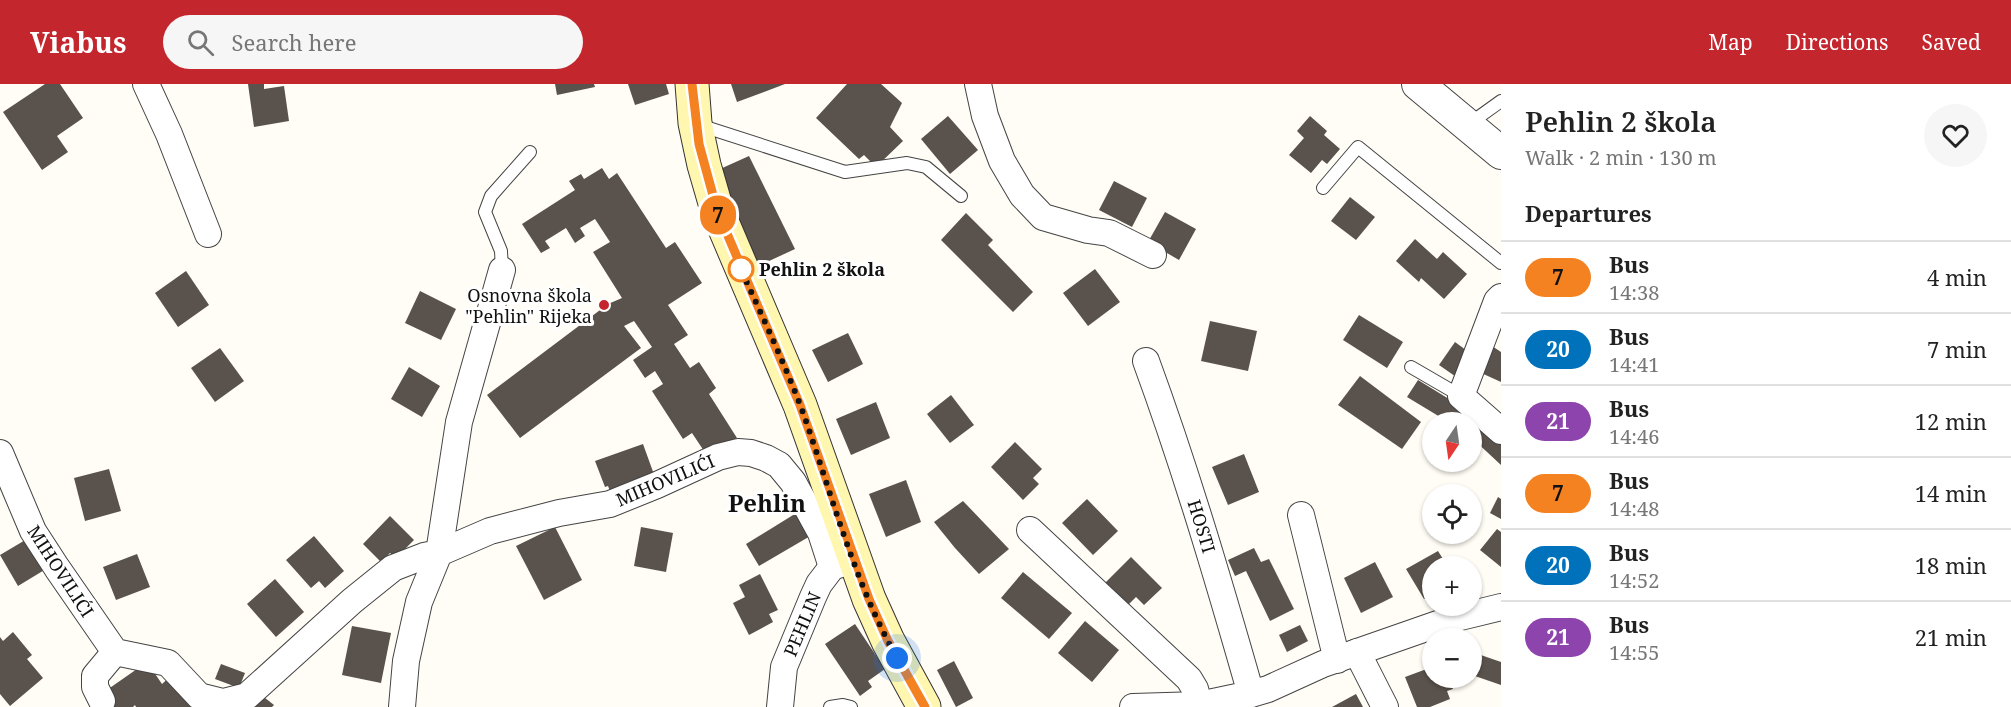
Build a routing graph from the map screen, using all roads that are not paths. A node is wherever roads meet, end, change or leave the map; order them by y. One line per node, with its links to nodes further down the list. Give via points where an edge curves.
1 (146, 84): 12 (street)
2 (692, 84): 6 (main road)
3 (978, 84): 13 (street, via 1002,161 1022,195 1043,217 1109,233)
4 (1418, 84): 7 (street)
5 (1501, 101): 7 (lane)
6 (695, 123): 11 (lane, via 845,172 907,164 926,167); 25 (main road, via 717,210 800,405)
7 (1468, 125): 9 (street)
8 (530, 152): 15 (lane, via 491,196 485,212 501,251)
9 (1501, 153)
10 (1323, 188): 14 (lane, via 1358,147)
11 (962, 196)
12 (208, 234)
13 (1153, 255)
14 (1501, 262)
15 (502, 270): 24 (street, via 459,422)
16 (1501, 297): 19 (street)
17 (1146, 361): 29 (street, HOSTI, via 1175,441)
18 (1412, 367): 19 (lane)
19 (1461, 396): 20 (street)
20 (1501, 431)
21 (0, 453): 27 (street, MIHOVILIĆI, via 33,531)
22 (1301, 515): 28 (street)
23 (1031, 540): 31 (street, via 1189,679 1195,689)
24 (439, 553): 25 (street, MIHOVILIĆI, via 490,531 610,504 738,452 779,465); 27 (street, MIHOVILIĆI, via 393,568 247,696 223,702 199,696 168,663); 32 (street, via 419,602 406,661)
25 (843, 563): 33 (street, PEHLIN, via 819,584 784,667); 36 (main road)
26 (1501, 607): 28 (street, via 1452,619)
27 (115, 652): 30 (street, via 95,676)
28 (1347, 656): 29 (street); 38 (street)
29 (1251, 694): 31 (street)
30 (102, 701)
31 (1194, 706): 37 (street)
32 (402, 707)
33 (780, 707)
34 (830, 707): 35 (lane)
35 (851, 707)
36 (924, 707)
37 (1133, 707)
38 (1385, 707)

